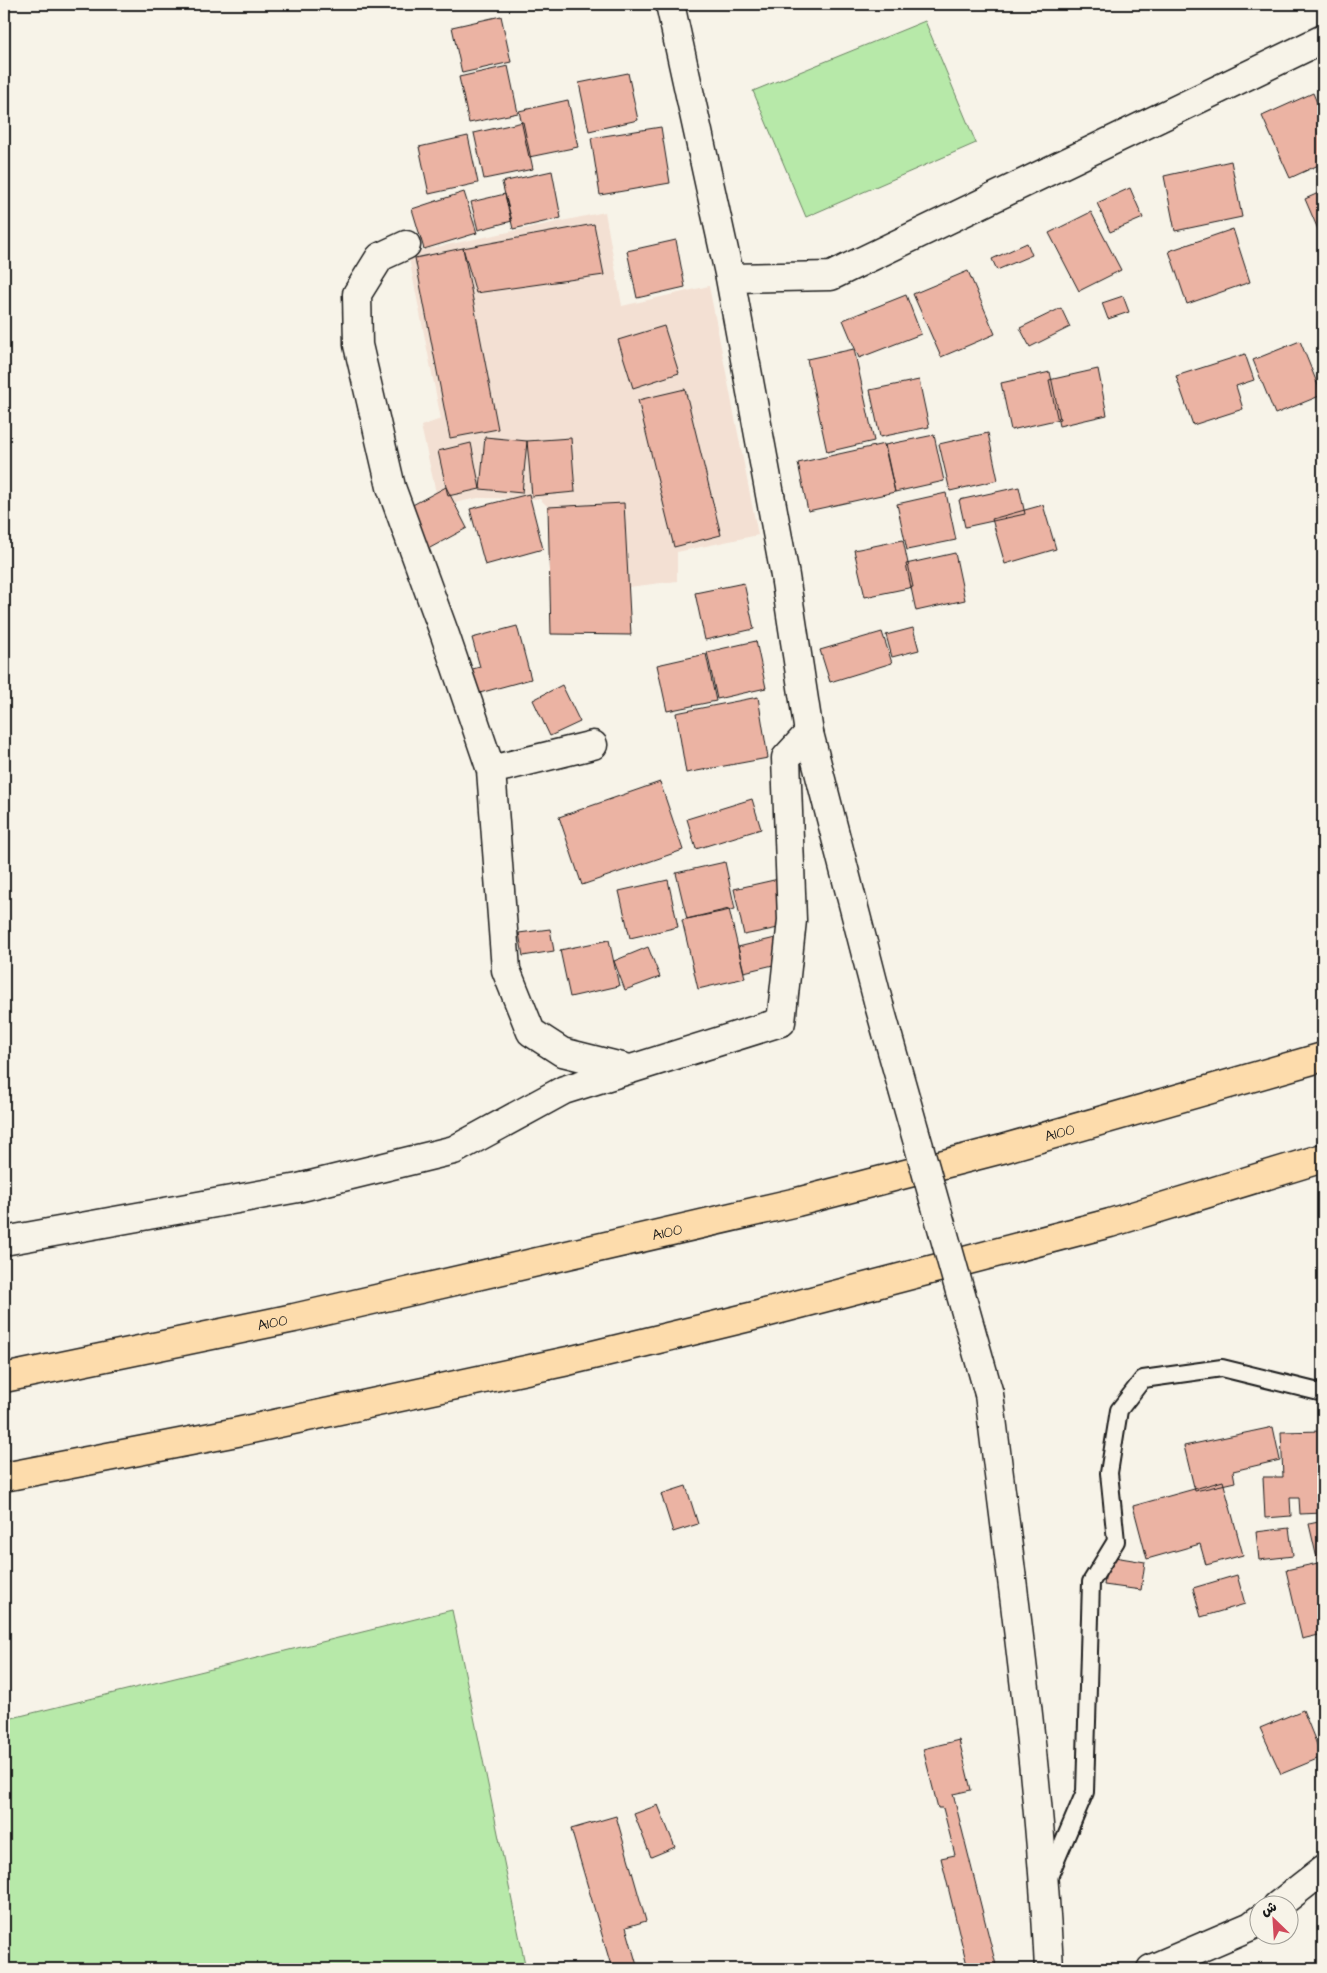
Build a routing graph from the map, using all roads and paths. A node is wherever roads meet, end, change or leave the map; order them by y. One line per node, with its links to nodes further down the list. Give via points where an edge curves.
1 (670, 4): 4 (street)
2 (1323, 39): 4 (street, via 831,276)
3 (406, 245): 7 (street, via 380,257 357,294 358,345 391,487)
4 (730, 278): 5 (street, via 785,576)
5 (809, 733): 9 (street, via 786,758 792,920 782,1022); 16 (street, bridge, via 879,1005 989,1394)
6 (594, 745): 7 (street)
7 (491, 770): 9 (street, via 506,970 531,1032 562,1052)
8 (1323, 1057): 12 (highway, A100 / A100, via 1002,1149 797,1202 294,1318)
9 (630, 1069): 11 (street, via 564,1090 454,1150 298,1188)
10 (1323, 1158): 14 (highway, via 1110,1223 568,1361)
11 (4, 1241)
12 (4, 1378)
13 (1323, 1393): 16 (lane, via 1222,1368 1143,1379 1120,1410 1109,1473 1116,1541 1091,1582 1085,1792)
14 (4, 1478)
15 (1323, 1870): 17 (street)
16 (1045, 1886): 19 (street)
17 (1290, 1896)
18 (1250, 1926): 20 (street)
19 (1049, 1969)
20 (1151, 1969)

